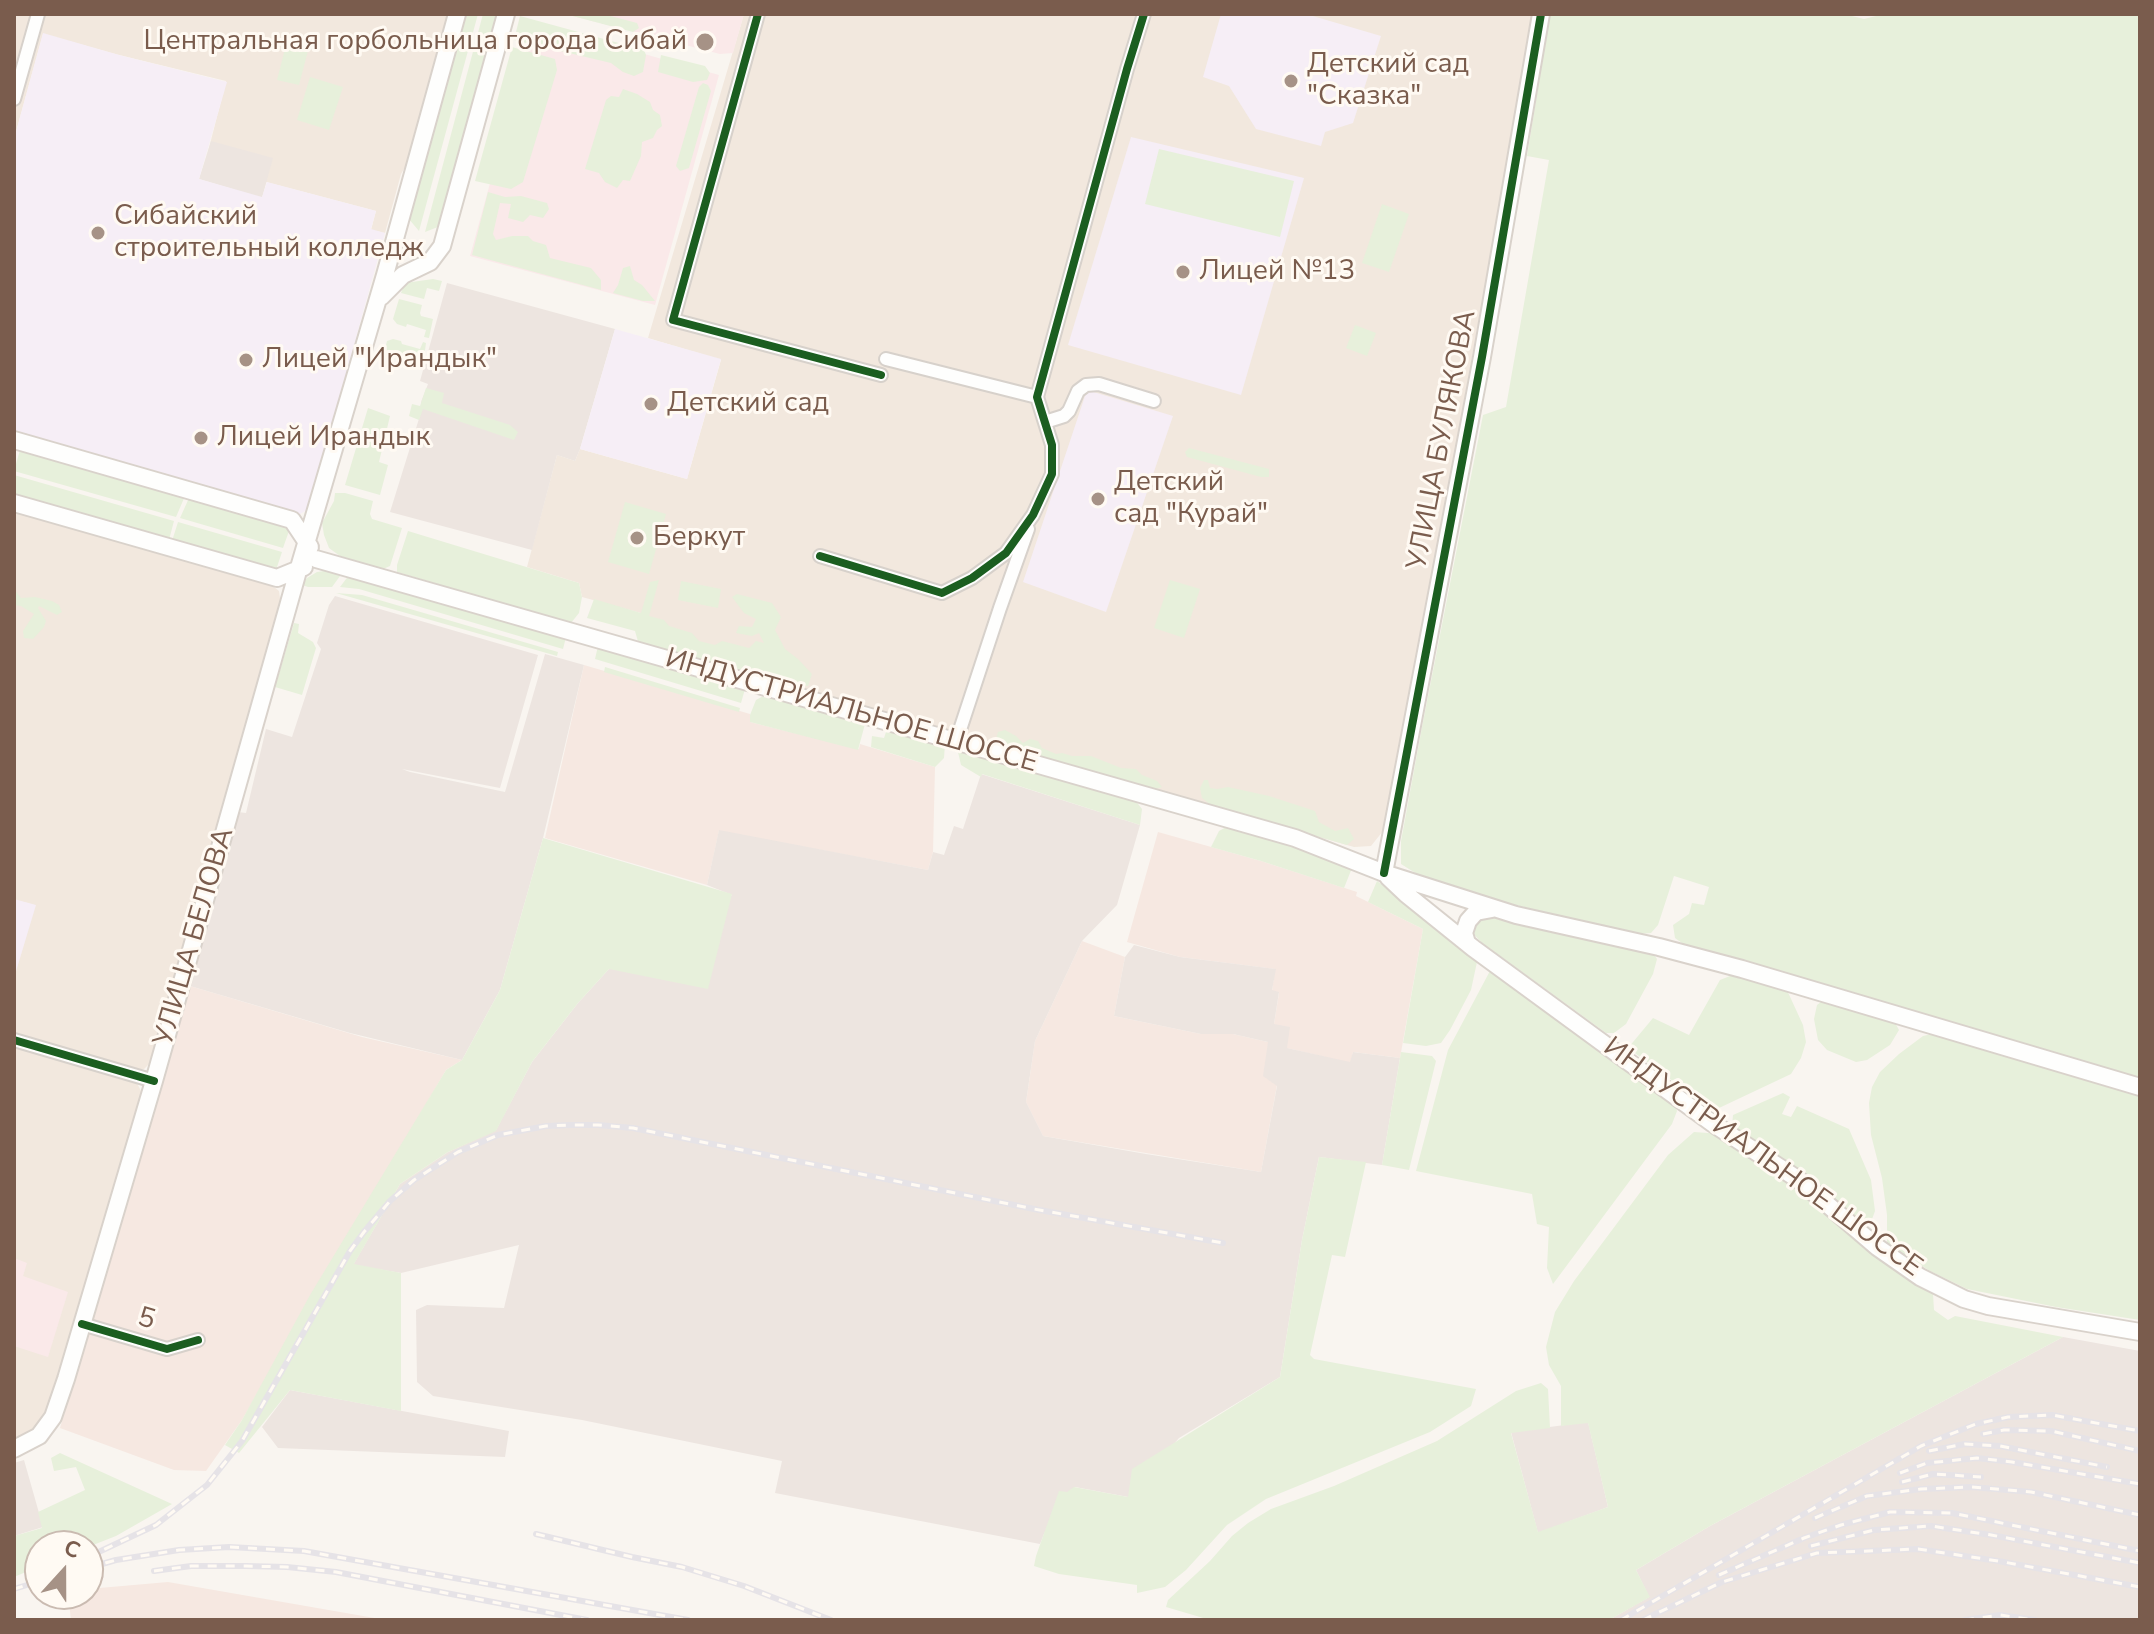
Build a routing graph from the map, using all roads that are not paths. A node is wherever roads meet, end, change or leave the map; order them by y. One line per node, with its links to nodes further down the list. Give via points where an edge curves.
1 (38, 14): 7 (street)
2 (457, 14): 8 (main road)
3 (506, 14): 10 (main road, via 442,246)
4 (758, 14): 14 (street, via 673,320)
5 (1144, 14): 15 (street)
6 (1541, 14): 30 (main road, УЛИЦА БУЛЯКОВА)
7 (14, 99)
8 (392, 249): 9 (main road); 11 (main road)
9 (402, 263): 10 (main road); 11 (main road)
10 (420, 268): 12 (main road, via 403,275)
11 (385, 275): 12 (main road)
12 (377, 303): 20 (main road)
13 (886, 359): 15 (street)
14 (881, 375)
15 (1037, 397): 17 (street)
16 (1154, 401): 17 (street, via 1086,385 1064,416)
17 (1045, 422): 21 (street, via 1052,474)
18 (14, 440): 22 (main road)
19 (14, 503): 27 (main road)
20 (316, 511): 22 (main road); 23 (main road)
21 (1033, 515): 24 (street, via 1006,553 942,593); 29 (street)
22 (292, 520): 23 (main road)
23 (307, 540): 25 (main road); 26 (main road, УЛИЦА БЕЛОВА)
24 (820, 556)
25 (316, 559): 26 (main road); 29 (main road, ИНДУСТРИАЛЬНОЕ ШОССЕ)
26 (298, 571): 27 (main road); 28 (main road, УЛИЦА БЕЛОВА)
27 (277, 578): 28 (main road)
28 (292, 592): 34 (main road, УЛИЦА БЕЛОВА)
29 (956, 742): 30 (main road, ИНДУСТРИАЛЬНОЕ ШОССЕ, via 1295,838)
30 (1384, 873): 31 (main road, ИНДУСТРИАЛЬНОЕ ШОССЕ); 32 (main road, ИНДУСТРИАЛЬНОЕ ШОССЕ)
31 (1494, 908): 32 (main road, via 1476,912 1468,921); 35 (main road, ИНДУСТРИАЛЬНОЕ ШОССЕ, via 1730,966)
32 (1467, 943): 37 (main road, ИНДУСТРИАЛЬНОЕ ШОССЕ, via 1712,1123 1799,1180 1920,1277 1988,1306)
33 (14, 1040): 34 (street)
34 (154, 1081): 36 (main road, УЛИЦА БЕЛОВА)
35 (2140, 1087)
36 (82, 1324): 38 (street, 5, via 167,1349); 39 (main road, УЛИЦА БЕЛОВА, via 53,1417 39,1436)
37 (2140, 1332)
38 (198, 1340)
39 (14, 1449)

